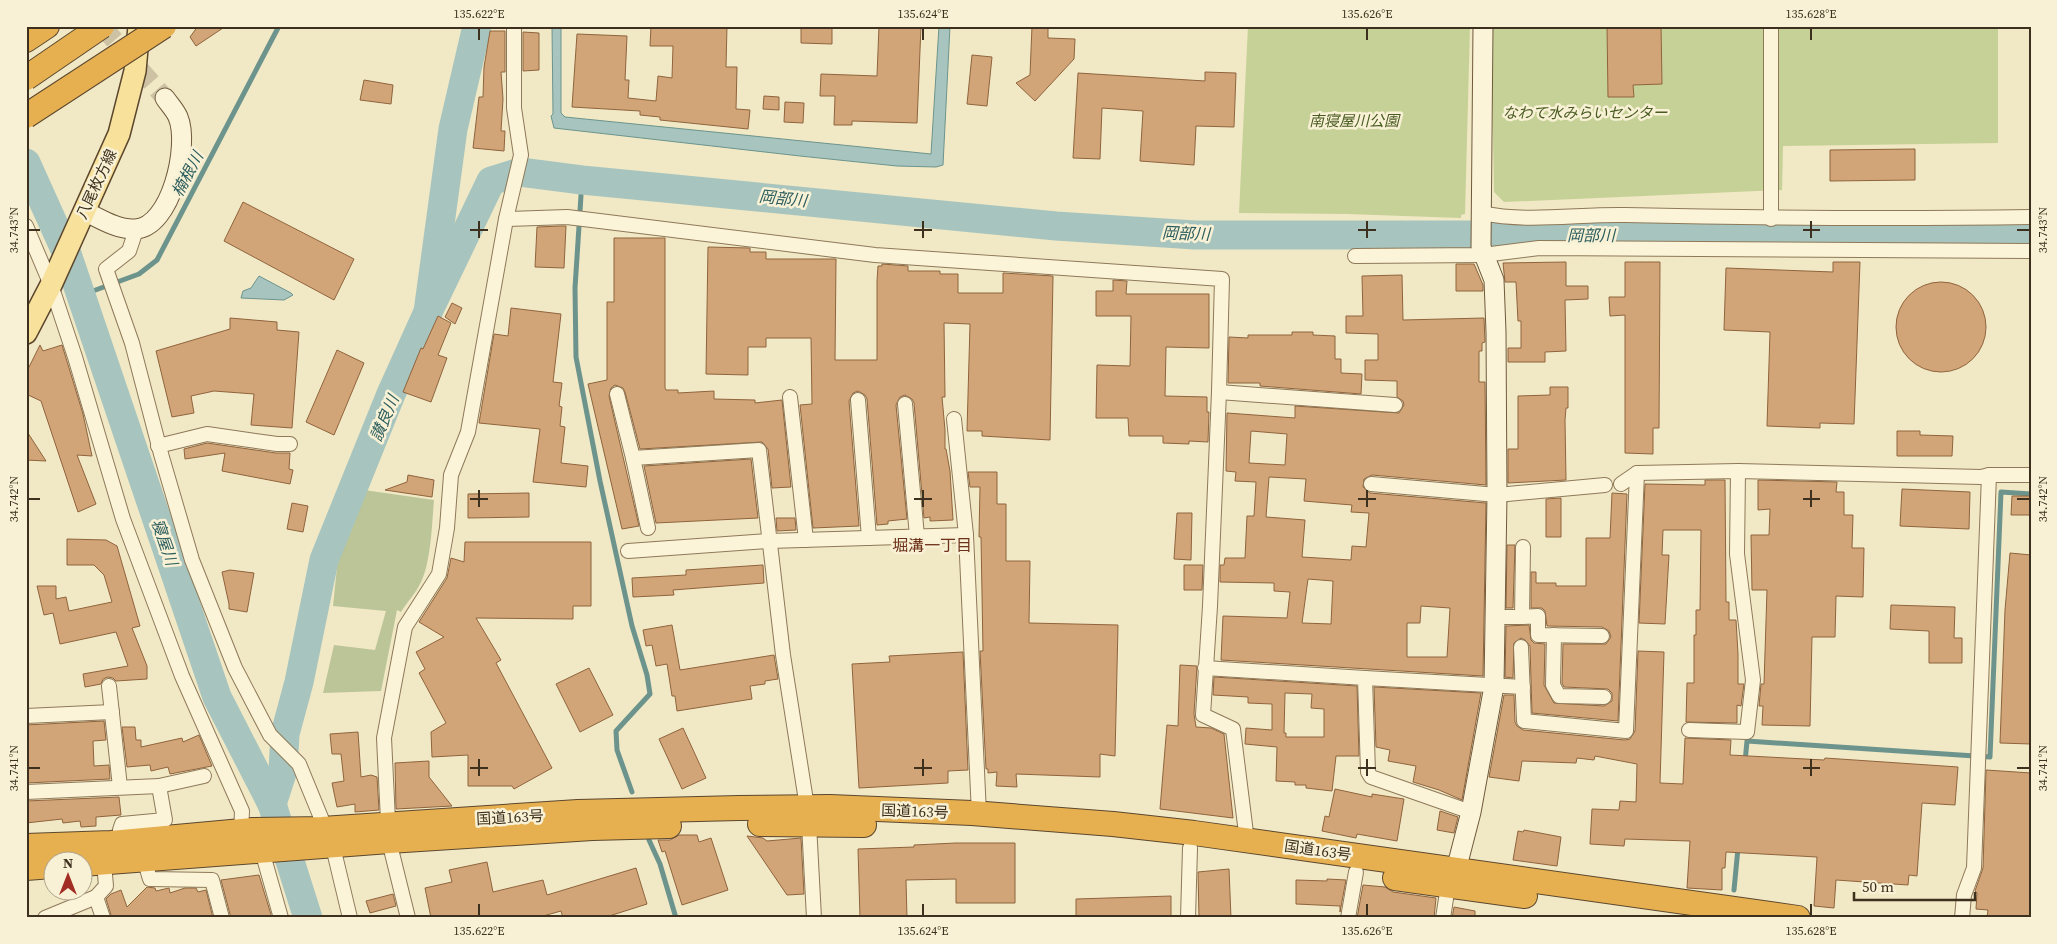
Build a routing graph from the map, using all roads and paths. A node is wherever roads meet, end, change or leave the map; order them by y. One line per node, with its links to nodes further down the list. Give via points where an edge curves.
1 (38, 26): 10 (highway)
2 (47, 26): 11 (highway)
3 (102, 26): 12 (highway, bridge)
4 (111, 26): 13 (highway)
5 (139, 26): 16 (main road, 八尾枚方線, via 135,71 119,134)
6 (164, 26): 15 (highway, bridge)
7 (514, 26): 18 (street, via 514,108 521,155)
8 (1483, 26): 19 (street)
9 (1771, 26): 20 (street)
10 (26, 34)
11 (26, 40)
12 (26, 78)
13 (26, 84)
14 (165, 98): 22 (street, via 178,118 182,154 177,178 164,206 152,222)
15 (26, 116)
16 (82, 215): 22 (street); 26 (main road, 八尾枚方線)
17 (2031, 217): 20 (street)
18 (506, 218): 28 (street, via 567,217 874,255 1222,278); 75 (street, via 468,432 450,476 448,528 439,574 405,627 384,738)
19 (1481, 218): 20 (street, via 1592,214); 23 (street)
20 (1771, 218)
21 (26, 226): 26 (street)
22 (136, 230): 36 (street, via 129,251 106,269 132,342)
23 (1482, 251): 24 (street, via 1540,248); 25 (street); 45 (street, via 1494,280)
24 (2031, 251)
25 (1355, 256)
26 (51, 285): 27 (main road, 八尾枚方線); 77 (street, via 122,519 182,676)
27 (26, 333)
28 (1219, 392): 33 (street); 59 (street)
29 (617, 394): 37 (street)
30 (790, 397): 50 (street)
31 (858, 400): 49 (street)
32 (905, 404): 48 (street)
33 (1395, 405)
34 (954, 419): 47 (street)
35 (290, 444): 36 (street, via 207,434)
36 (158, 446): 76 (street, via 192,560 235,668 270,735 299,764)
37 (633, 458): 46 (street); 51 (street, via 759,450)
38 (1738, 471): 39 (street); 41 (street); 67 (street, via 1737,554 1753,680 1747,732)
39 (1636, 473): 43 (street); 63 (street, via 1626,730 1524,721)
40 (2031, 475): 41 (street)
41 (1989, 476): 101 (street, via 1974,868 1964,895)
42 (1371, 484): 45 (street)
43 (1621, 484)
44 (1605, 485): 45 (street)
45 (1497, 495): 54 (street)
46 (648, 528)
47 (966, 535): 48 (street); 73 (street)
48 (917, 536): 49 (street)
49 (869, 538): 50 (street)
50 (806, 540): 51 (street)
51 (770, 541): 53 (street); 74 (street)
52 (1523, 547): 55 (street)
53 (628, 551)
54 (1496, 617): 55 (street); 62 (street)
55 (1522, 617): 56 (street, via 1538,616 1538,635)
56 (1554, 635): 57 (street); 64 (street, via 1553,684 1559,696)
57 (1602, 636)
58 (1521, 647): 63 (street)
59 (1205, 668): 60 (street); 78 (street, via 1203,715 1233,729)
60 (1365, 678): 62 (street); 72 (street, via 1368,772 1371,777)
61 (109, 686): 65 (street)
62 (1494, 686): 63 (street); 72 (street)
63 (1523, 687)
64 (1604, 697)
65 (112, 712): 66 (street); 70 (street)
66 (26, 716)
67 (1689, 730)
68 (204, 776): 69 (street)
69 (159, 786): 70 (street); 79 (street, via 165,820 122,824)
70 (120, 787): 71 (street)
71 (26, 792)
72 (1471, 812): 87 (street)
73 (979, 814): 74 (highway, 国道163号); 78 (highway, 国道163号, via 1113,824)
74 (808, 816): 75 (highway, 国道163号, via 591,812); 81 (highway, 国道163号, via 1110,838); 95 (street)
75 (389, 833): 76 (highway, 国道163号); 94 (street)
76 (327, 835): 77 (highway, 国道163号); 93 (street)
77 (252, 838): 79 (highway, 国道163号); 82 (highway, 国道163号); 92 (street)
78 (1247, 841): 87 (highway, 国道163号)
79 (121, 842): 80 (highway, 国道163号)
80 (26, 846)
81 (1190, 848): 86 (highway, 国道163号); 96 (street)
82 (144, 859): 83 (highway, 国道163号); 91 (street, via 150,879 212,880)
83 (93, 864): 88 (street, via 106,886)
84 (42, 867): 85 (highway)
85 (26, 868)
86 (1356, 872): 87 (highway, 国道163号); 97 (street)
87 (1452, 878): 98 (street); 99 (highway, 国道163号); 100 (highway, 国道163号)
88 (96, 897): 89 (street); 90 (street)
89 (45, 918)
90 (103, 918)
91 (222, 918)
92 (281, 918)
93 (350, 918)
94 (408, 918)
95 (814, 918)
96 (1188, 918)
97 (1348, 918)
98 (1443, 918)
99 (1684, 918)
100 (1798, 918)
101 (1962, 918)

